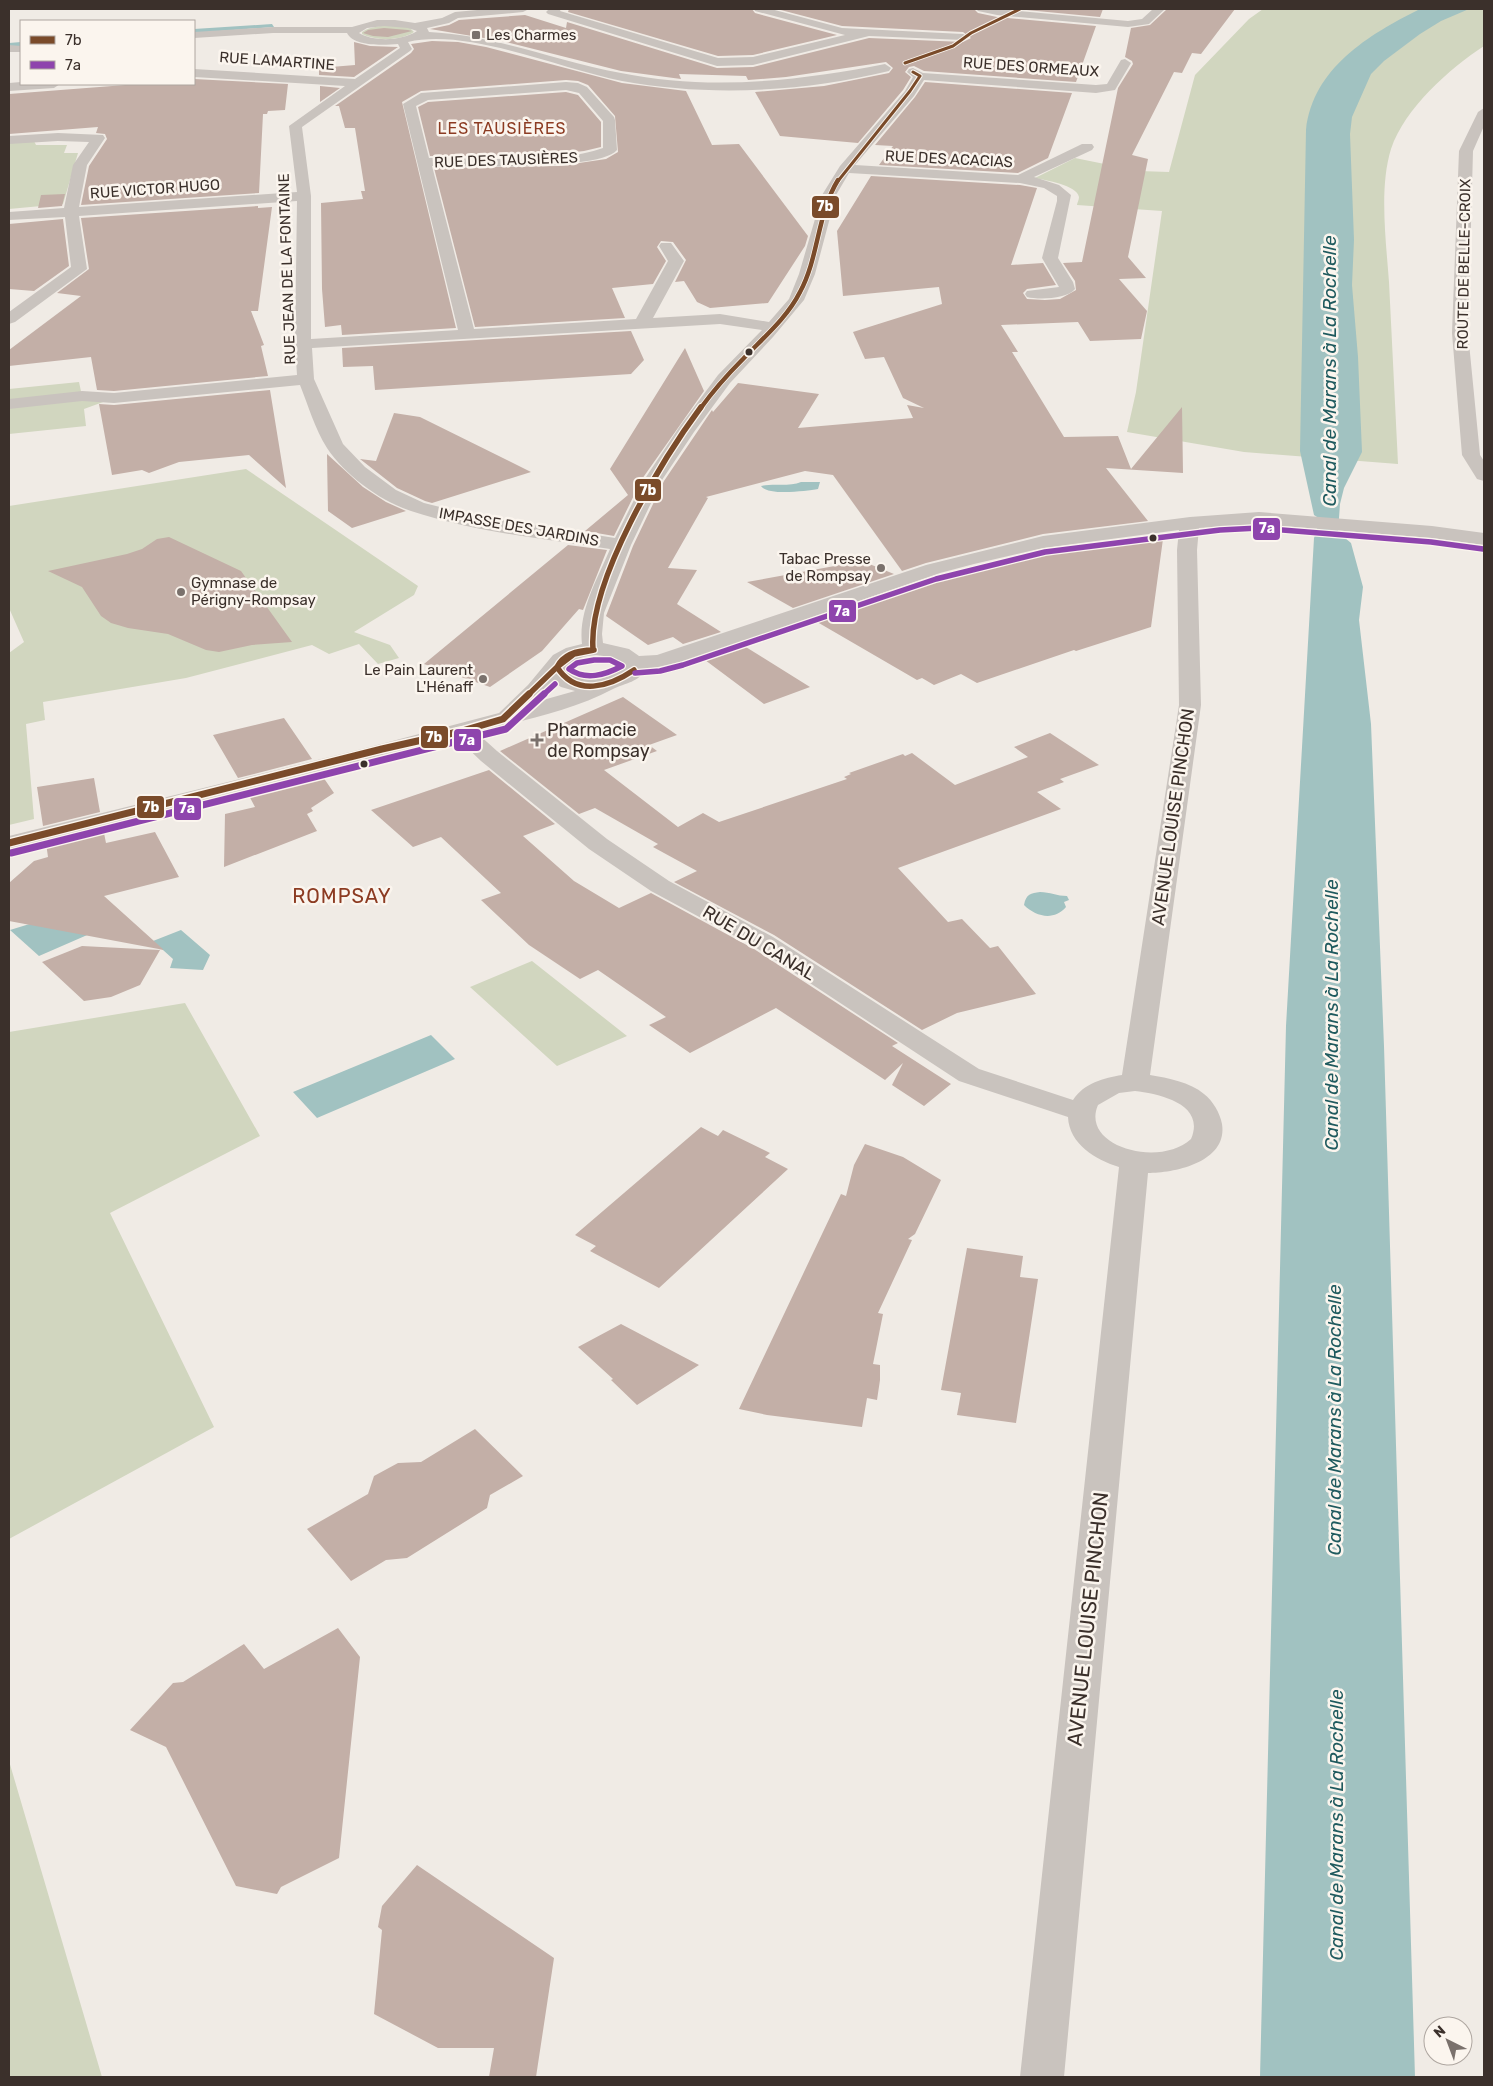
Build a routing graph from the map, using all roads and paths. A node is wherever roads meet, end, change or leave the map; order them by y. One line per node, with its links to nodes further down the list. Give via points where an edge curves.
1 (380, 9): 9 (street)
2 (522, 9): 11 (street, via 455,15)
3 (539, 9): 7 (street)
4 (759, 9): 12 (street, via 842,31)
5 (982, 9): 8 (street)
6 (1159, 9): 8 (street, via 1139,24)
7 (554, 10): 12 (street, via 717,62 753,61)
8 (1014, 11): 14 (street)
9 (386, 23): 10 (street); 11 (street)
10 (355, 30): 13 (street, via 273,30); 15 (street, via 352,34 365,40)
11 (418, 30): 15 (street); 19 (street)
12 (866, 33): 14 (street)
13 (195, 36)
14 (963, 38): 17 (street, via 937,62)
15 (401, 40): 21 (street, RUE JEAN DE LA FONTAINE, via 406,49)
16 (1125, 63): 17 (street, RUE DES ORMEAUX, via 1111,87 1096,89)
17 (915, 69): 19 (street, via 891,64 885,68 783,84 736,87); 30 (street, via 910,93)
18 (195, 73): 21 (street, RUE LAMARTINE)
19 (621, 77): 20 (street)
20 (602, 82): 23 (street); 25 (street)
21 (358, 83): 32 (street, RUE JEAN DE LA FONTAINE, via 295,126)
22 (39, 85): 24 (street)
23 (566, 86): 25 (street, RUE DES TAUSIÈRES); 29 (street, RUE DES TAUSIÈRES, via 425,96 409,104)
24 (9, 87)
25 (582, 90): 29 (street, RUE DES TAUSIÈRES, via 609,120 610,147 606,153 554,160)
26 (1484, 112): 49 (street, ROUTE DE BELLE-CROIX, via 1466,151 1471,217 1460,333)
27 (9, 140): 33 (street, via 58,136 98,138 80,165)
28 (1087, 147): 31 (street, RUE DES ACACIAS)
29 (424, 162): 42 (street, RUE DES TAUSIÈRES)
30 (845, 169): 31 (street, RUE DES ACACIAS); 37 (street, via 829,195 807,274)
31 (1020, 179): 36 (street, RUE DES ACACIAS, via 1046,184 1064,195 1050,258 1066,289)
32 (304, 196): 33 (street, RUE VICTOR HUGO); 43 (street, RUE JEAN DE LA FONTAINE)
33 (71, 211): 34 (street, RUE VICTOR HUGO); 38 (street, via 79,269)
34 (9, 216)
35 (666, 246): 40 (street, via 676,261)
36 (1033, 294)
37 (791, 306): 39 (street); 41 (street)
38 (9, 319)
39 (720, 319): 40 (street); 41 (street)
40 (642, 323): 42 (street)
41 (774, 327): 54 (street, via 724,379 686,430 653,480)
42 (467, 333): 43 (street)
43 (304, 344): 44 (street, RUE JEAN DE LA FONTAINE)
44 (306, 379): 45 (street); 47 (street, RUE JEAN DE LA FONTAINE)
45 (83, 403): 46 (street); 48 (street)
46 (9, 404)
47 (317, 405): 54 (street, IMPASSE DES JARDINS, via 335,446 358,471 390,494 447,516)
48 (9, 417)
49 (1478, 455): 50 (street, ROUTE DE BELLE-CROIX)
50 (1484, 475)
51 (1190, 523): 52 (street); 53 (street, via 1274,519); 55 (street, AVENUE LOUISE PINCHON)
52 (1123, 530): 55 (street); 57 (street, via 1043,542 933,569 680,655)
53 (1484, 539)
54 (621, 545): 56 (street, via 594,613 590,634)
55 (1187, 550): 63 (street, AVENUE LOUISE PINCHON, via 1190,705)
56 (593, 649): 57 (street, via 620,652); 58 (street, via 565,657)
57 (634, 663): 59 (street, via 634,670 628,677)
58 (557, 667): 59 (street, via 558,674 565,680); 60 (street)
59 (604, 686): 60 (street, via 585,695)
60 (503, 719): 61 (street)
61 (462, 731): 62 (street); 64 (street, RUE DU CANAL, via 598,844 660,886 764,942 969,1075)
62 (9, 842)
63 (1136, 1082): 64 (street, via 1115,1084 1099,1091 1087,1100); 65 (street, via 1164,1086 1193,1101 1205,1114 1209,1128 1205,1141 1194,1152 1178,1160)
64 (1081, 1112): 65 (street, via 1082,1125 1088,1136 1100,1147)
65 (1134, 1162): 66 (street, AVENUE LOUISE PINCHON)
66 (1042, 2077)

